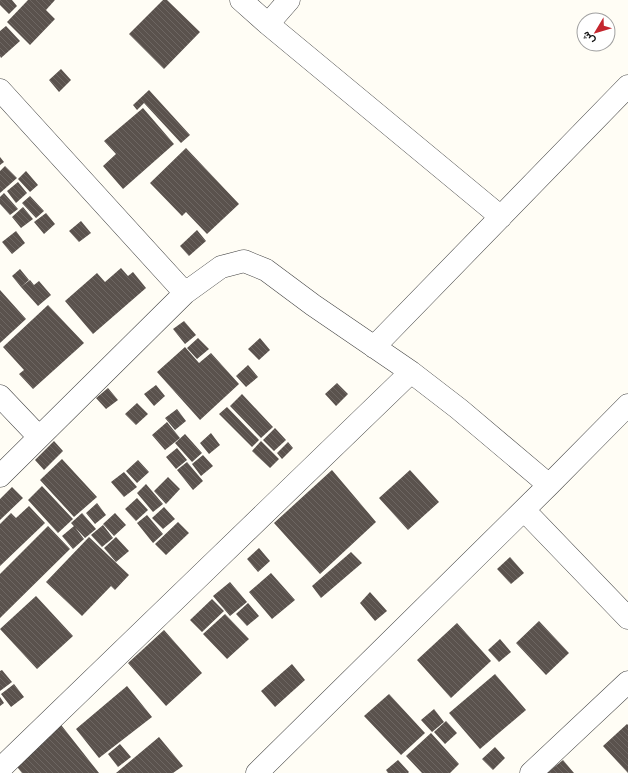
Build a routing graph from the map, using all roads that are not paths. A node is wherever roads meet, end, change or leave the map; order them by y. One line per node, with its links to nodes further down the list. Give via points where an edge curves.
1 (241, 0): 3 (street)
2 (289, 0): 3 (street)
3 (268, 24): 6 (street)
4 (628, 86): 6 (street)
5 (0, 90): 7 (street)
6 (501, 217): 8 (street)
7 (185, 293): 8 (street, via 221,267 244,261 266,270); 12 (street)
8 (374, 347): 9 (street)
9 (412, 372): 14 (street); 18 (street)
10 (0, 396): 12 (street)
11 (628, 405): 14 (street)
12 (39, 437): 13 (street)
13 (0, 476)
14 (549, 485): 15 (street)
15 (524, 510): 16 (street); 19 (street)
16 (628, 618)
17 (628, 682): 20 (street)
18 (0, 769)
19 (257, 773)
20 (531, 773)

